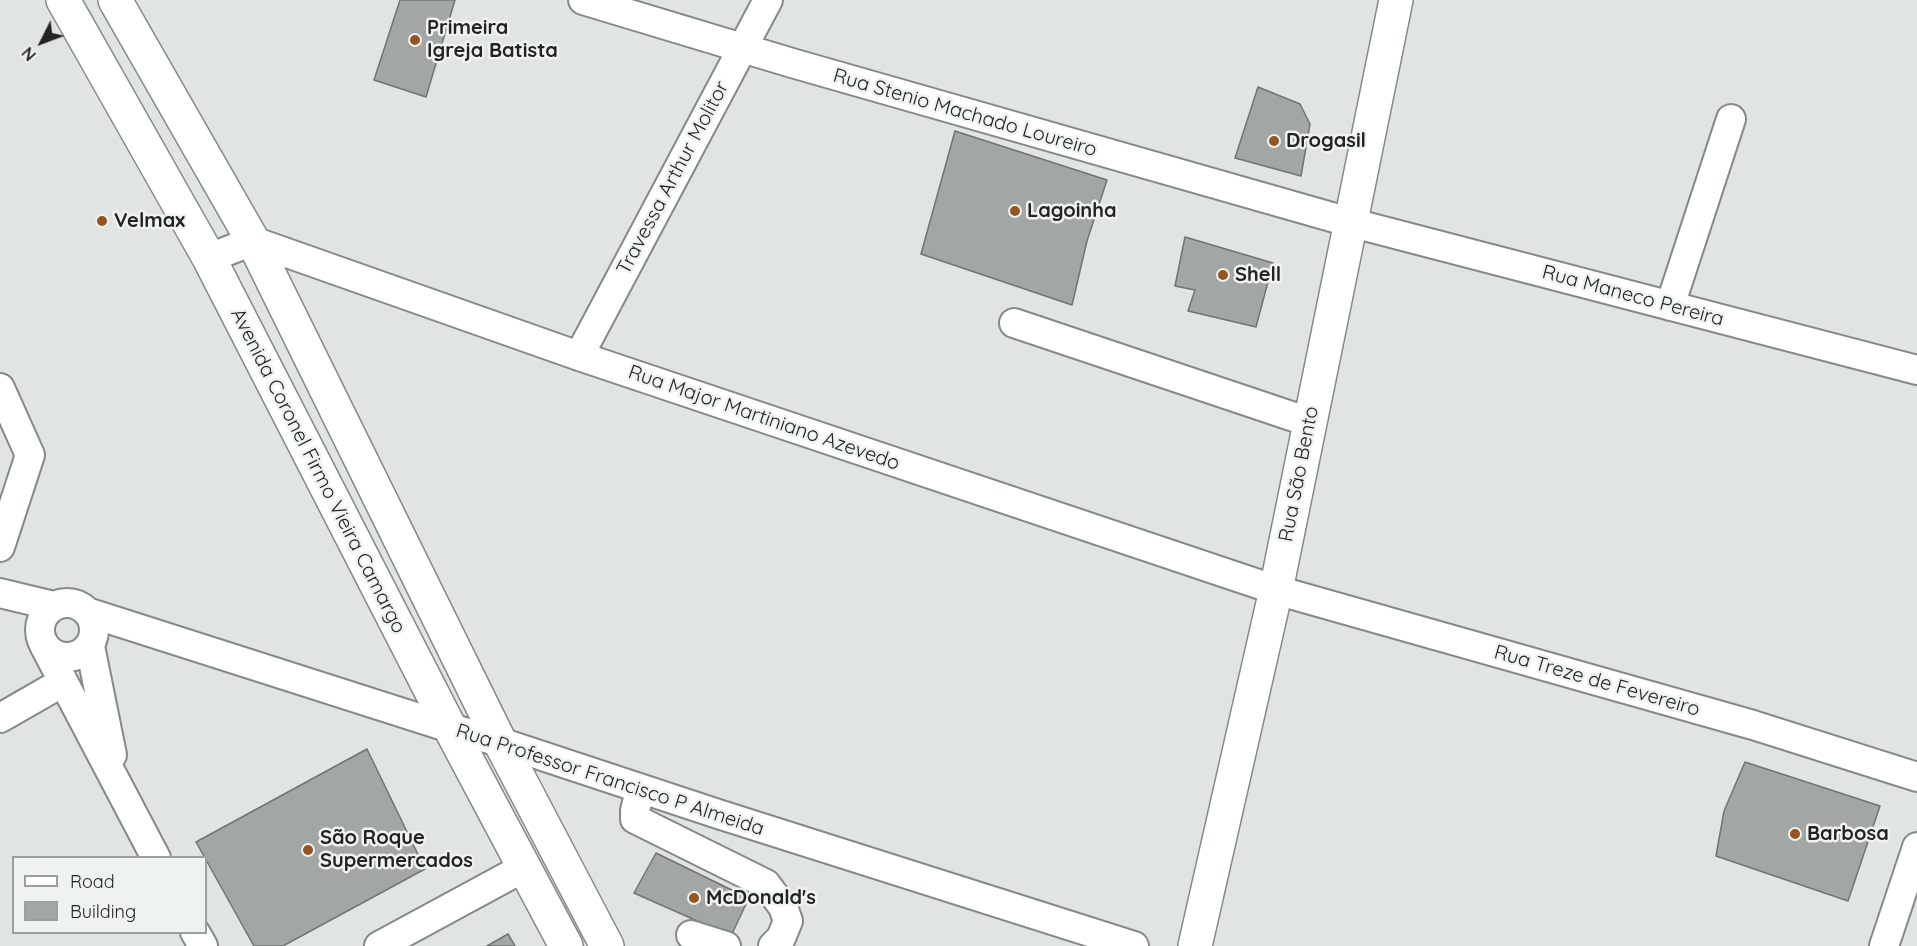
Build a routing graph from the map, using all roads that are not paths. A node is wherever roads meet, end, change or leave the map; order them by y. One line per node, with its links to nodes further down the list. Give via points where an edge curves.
1 (63, 0): 10 (main road, Avenida Coronel Firmo Vieira Camargo)
2 (115, 0): 9 (main road, Avenida Coronel Firmo Vieira Camargo)
3 (583, 0): 6 (street, Rua Stenio Machado Loureiro)
4 (768, 0): 6 (street, Travessa Arthur Molitor)
5 (1388, 6): 8 (main road, Rua São Bento)
6 (742, 47): 8 (street, Rua Stenio Machado Loureiro); 13 (street, Travessa Arthur Molitor)
7 (1731, 119): 11 (street)
8 (1349, 222): 11 (street, Rua Maneco Pereira); 16 (main road, Rua São Bento)
9 (253, 241): 10 (street); 13 (street, Rua Major Martiniano Azevedo); 27 (main road, Avenida Coronel Firmo Vieira Camargo)
10 (209, 258): 26 (main road, Avenida Coronel Firmo Vieira Camargo)
11 (1670, 306): 14 (street, Rua Maneco Pereira)
12 (1014, 323): 16 (street)
13 (579, 356): 18 (street, Rua Major Martiniano Azevedo)
14 (1917, 370)
15 (0, 388): 17 (street, via 30,455)
16 (1309, 422): 18 (main road, Rua São Bento)
17 (0, 547)
18 (1276, 590): 28 (street, Rua Treze de Fevereiro, via 1753,724); 41 (main road, Rua São Bento)
19 (0, 593): 20 (street)
20 (54, 606): 21 (street, via 71,603); 22 (street, via 40,625)
21 (87, 612): 23 (street, via 94,628); 26 (street, Rua Professor Francisco P Almeida)
22 (44, 645): 23 (street, via 67,657); 24 (street)
23 (90, 646): 29 (street)
24 (63, 682): 25 (street); 29 (street)
25 (0, 718)
26 (450, 728): 27 (street, Rua Professor Francisco P Almeida); 33 (main road, Avenida Coronel Firmo Vieira Camargo)
27 (500, 742): 30 (street, Rua Professor Francisco P Almeida); 37 (main road, Avenida Coronel Firmo Vieira Camargo)
28 (1917, 777)
29 (118, 786): 32 (street)
30 (640, 789): 39 (street, via 635,819 766,884 775,893 788,921); 40 (street, Rua Professor Francisco P Almeida)
31 (1917, 847): 42 (street)
32 (155, 856)
33 (525, 867): 35 (street); 36 (main road, Avenida Coronel Firmo Vieira Camargo)
34 (691, 935): 38 (street)
35 (379, 946)
36 (566, 946)
37 (607, 946)
38 (726, 946)
39 (773, 946)
40 (1134, 946)
41 (1195, 946)
42 (1884, 946)

